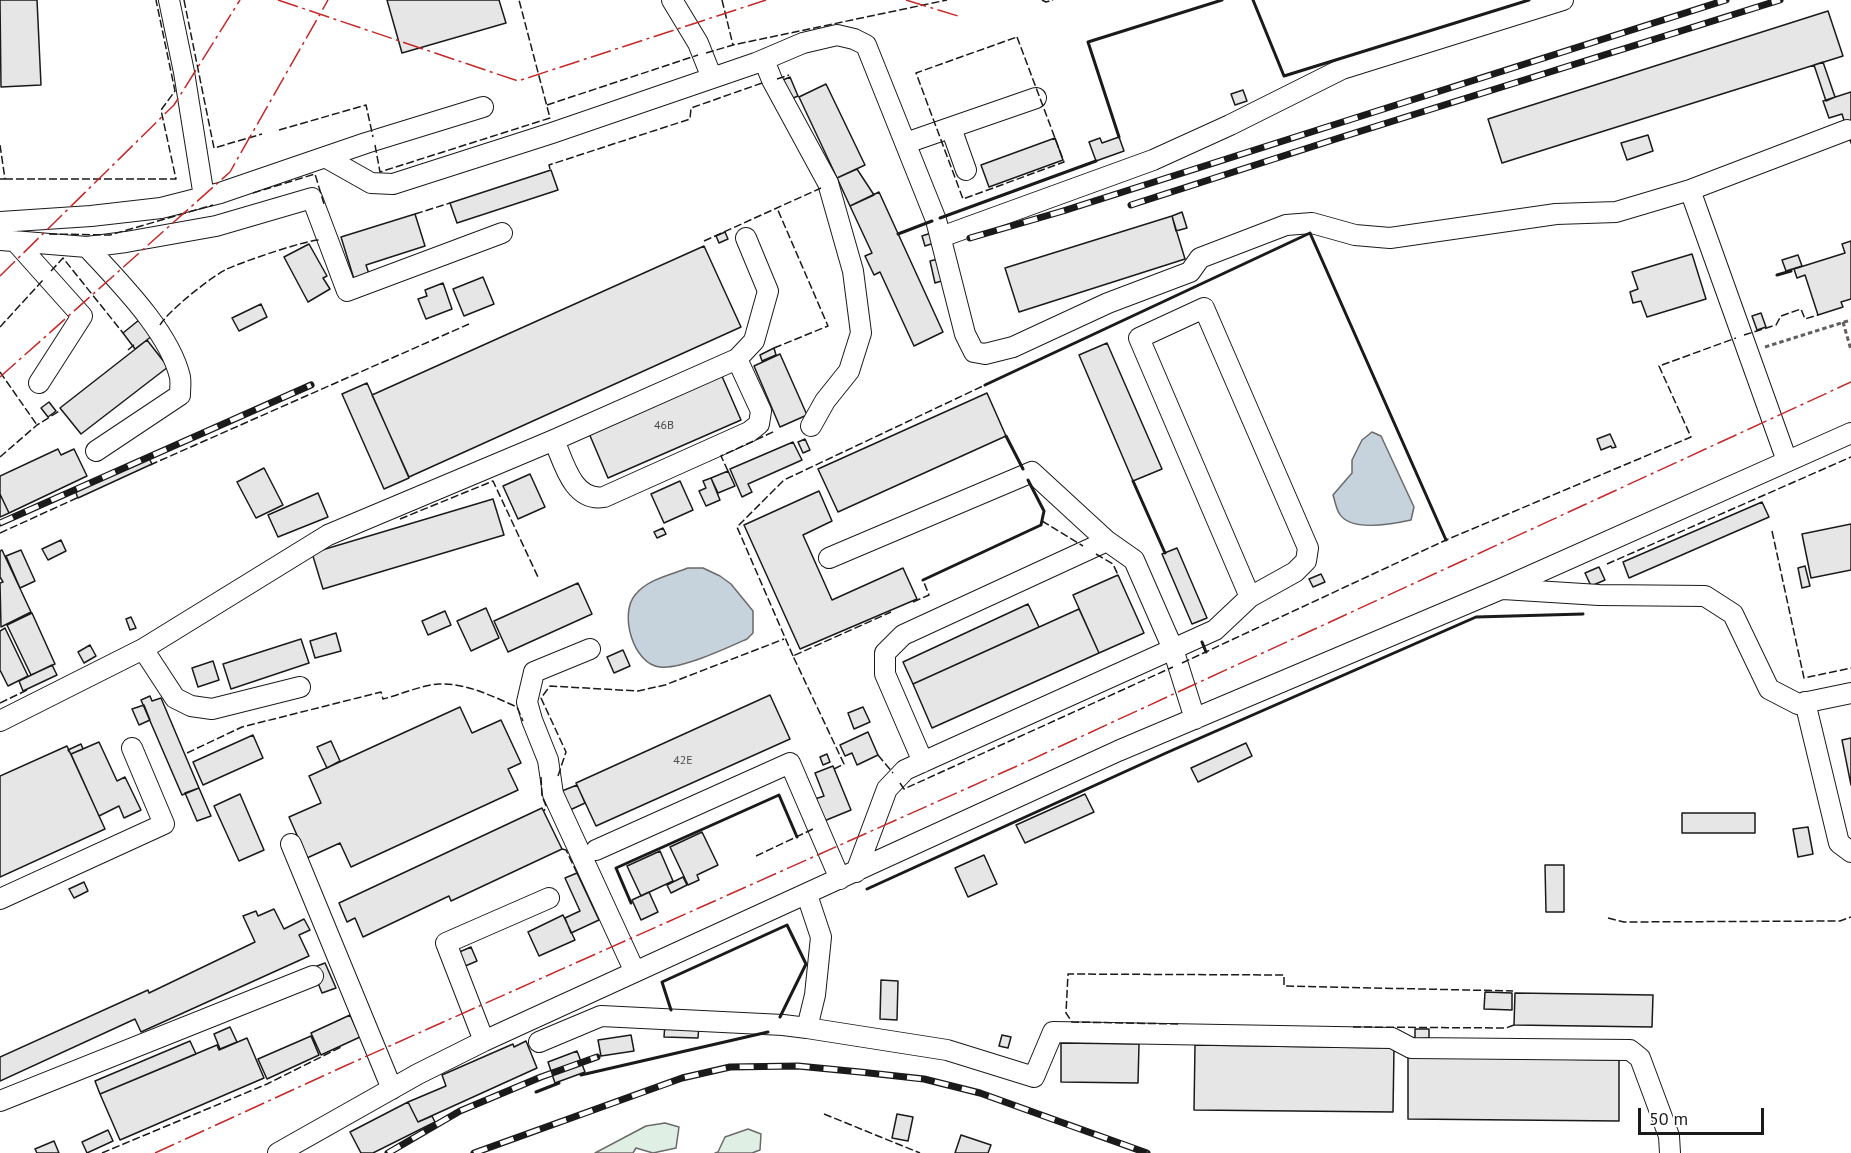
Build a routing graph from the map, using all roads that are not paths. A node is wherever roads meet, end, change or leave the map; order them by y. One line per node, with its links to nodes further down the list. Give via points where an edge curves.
1 (169, 0): 14 (street)
2 (672, 0): 5 (street, via 698,43)
3 (1563, 0): 17 (street, via 1342,69 1153,160)
4 (764, 60): 5 (street); 10 (street, via 823,37 837,35 866,45); 23 (street, via 828,183 853,272 861,333 849,371)
5 (712, 78): 11 (street, via 393,184 371,183)
6 (1036, 98): 8 (street)
7 (483, 107): 11 (street)
8 (951, 128): 10 (street); 12 (street)
9 (1847, 130): 13 (street)
10 (906, 143): 17 (street)
11 (326, 158): 14 (street)
12 (966, 170)
13 (1690, 190): 17 (street, via 1616,212 1556,214 1390,238 1355,235 1312,224 1286,225 1200,258 1190,272 985,354 974,352 965,334); 27 (street)
14 (204, 197): 15 (street, via 161,208)
15 (0, 222)
16 (502, 233): 20 (street, via 347,291 312,198 216,226)
17 (941, 237)
18 (746, 238): 21 (street, via 768,291 754,340)
19 (7, 240): 20 (street); 22 (street, via 82,316)
20 (87, 247): 26 (street, via 134,298 172,353 181,379 180,395)
21 (737, 358): 25 (street); 25 (street, via 761,411 759,424 739,437 593,499 581,492 571,478)
22 (39, 383)
23 (811, 426)
24 (1851, 434): 27 (street)
25 (554, 440): 32 (street, via 328,536)
26 (96, 451)
27 (1786, 461): 30 (street)
28 (1107, 541): 29 (street, via 1032,472); 34 (street, via 1134,560); 41 (street, via 903,635 885,653 885,674)
29 (829, 558)
30 (1501, 589): 37 (street, via 1705,597 1733,614 1769,689 1798,704); 38 (street)
31 (1250, 597): 31 (street, via 1139,338 1204,308 1308,548 1306,561 1295,572); 34 (street, via 1215,630)
32 (143, 649): 35 (street, via 175,698 191,706 212,709); 39 (street)
33 (590, 649): 49 (street, via 534,672 527,702 548,760 553,794)
34 (1173, 649): 38 (street); 41 (street)
35 (300, 687)
36 (1851, 693): 37 (street)
37 (1805, 702): 44 (street, via 1839,843)
38 (1195, 719): 45 (street)
39 (0, 721)
40 (132, 748): 48 (street, via 164,824)
41 (923, 762): 45 (street, via 905,770 887,789)
42 (291, 844): 54 (street)
43 (596, 850): 45 (street, via 790,763)
44 (1851, 852)
45 (848, 876): 46 (street)
46 (807, 895): 49 (street); 51 (street, via 821,937)
47 (549, 898): 52 (street, via 446,943)
48 (0, 899)
49 (635, 972): 52 (street)
50 (313, 976): 55 (street)
51 (807, 1028): 53 (street, via 601,1016); 57 (street, via 947,1050 1034,1077 1053,1032 1392,1038 1411,1048 1630,1050 1640,1058 1669,1136)
52 (484, 1041): 54 (street)
53 (539, 1042)
54 (392, 1089): 56 (street)
55 (0, 1101)
56 (278, 1153)
57 (1671, 1153)

